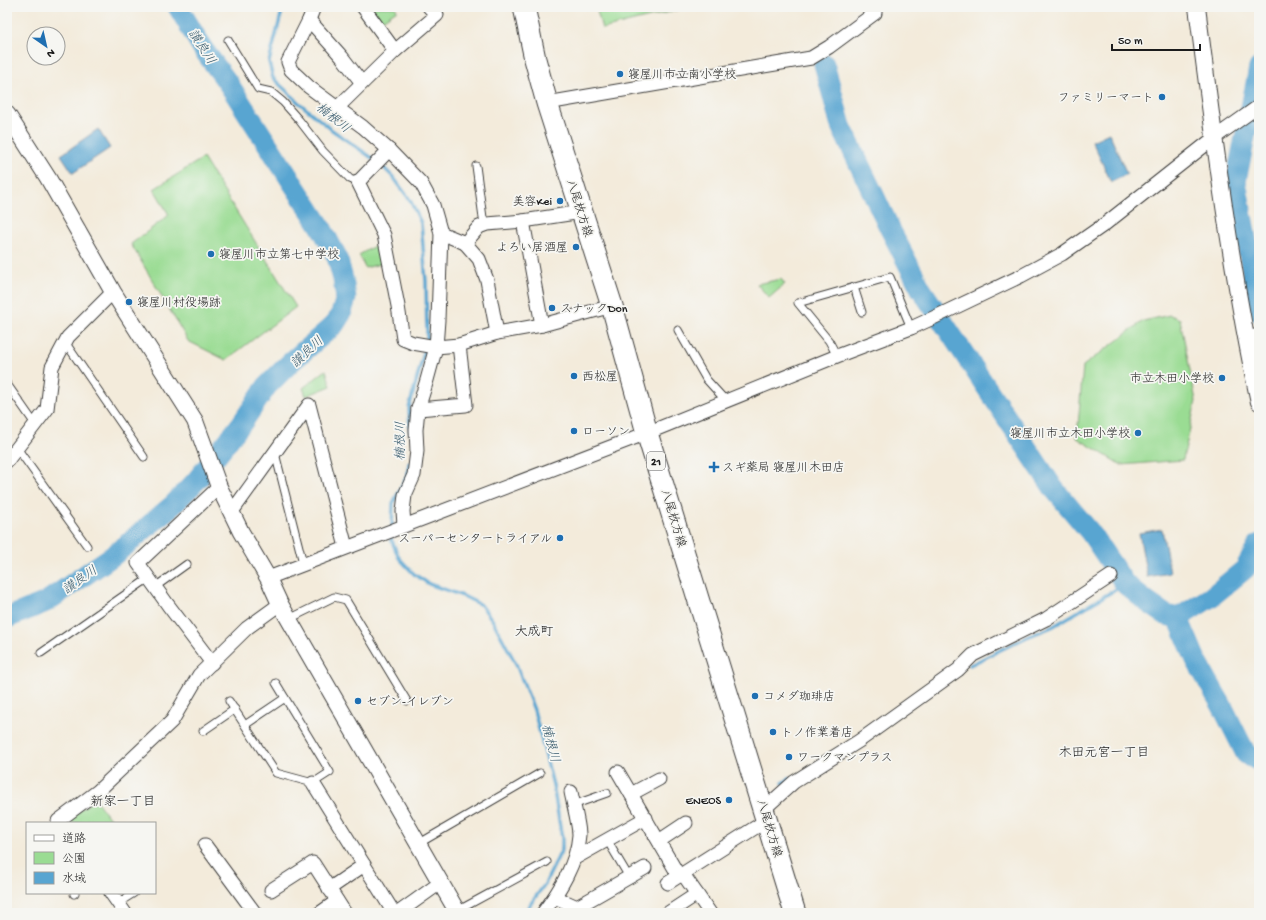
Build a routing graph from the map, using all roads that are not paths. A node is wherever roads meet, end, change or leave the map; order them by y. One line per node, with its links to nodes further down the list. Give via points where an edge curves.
1 (314, 7): 7 (street)
2 (363, 7): 9 (street)
3 (429, 7): 9 (street, via 437,15)
4 (524, 7): 11 (main road, 八尾枚方線 / 21)
5 (875, 7): 11 (street, via 874,13 811,58)
6 (1197, 7): 15 (street)
7 (309, 20): 10 (street); 13 (street, via 288,62 292,70 309,87)
8 (228, 40): 18 (lane, via 258,89 271,92 282,102 323,152 350,179)
9 (396, 51): 10 (street)
10 (362, 83): 13 (street)
11 (547, 103): 19 (main road, 八尾枚方線 / 21)
12 (1257, 107): 15 (street)
13 (337, 108): 16 (street, via 363,127)
14 (7, 114): 25 (street, via 48,178)
15 (1214, 138): 29 (street, via 1105,224 1062,254 1022,276); 32 (street)
16 (386, 153): 18 (street); 22 (street, via 421,183 433,205)
17 (476, 166): 21 (lane)
18 (358, 182): 35 (street, via 384,235 403,339 413,344)
19 (582, 212): 20 (street); 26 (main road, 八尾枚方線 / 21)
20 (523, 221): 21 (street); 28 (street)
21 (484, 225): 23 (street)
22 (441, 233): 23 (street); 35 (street, via 438,320)
23 (465, 243): 31 (street, via 479,259 487,280)
24 (854, 287): 27 (lane); 29 (lane, via 890,277); 36 (lane, via 798,303 829,341)
25 (113, 292): 33 (street); 47 (street, via 195,421)
26 (612, 306): 28 (street); 42 (main road, 八尾枚方線 / 21)
27 (862, 312)
28 (542, 325): 31 (street)
29 (911, 328): 36 (street)
30 (678, 330): 38 (lane, via 706,379)
31 (497, 333): 34 (street)
32 (1252, 337): 39 (street)
33 (65, 342): 41 (street, via 52,367 47,409); 45 (lane)
34 (459, 345): 35 (street); 40 (street, via 466,405)
35 (428, 346): 40 (street, via 427,380)
36 (837, 356): 38 (street)
37 (7, 384): 41 (lane)
38 (726, 401): 42 (street)
39 (1259, 402)
40 (418, 409): 49 (street, via 415,469 405,495)
41 (35, 424): 43 (street)
42 (647, 433): 49 (street); 76 (main road, 八尾枚方線 / 21)
43 (17, 448): 46 (street); 50 (lane)
44 (275, 453): 48 (street); 51 (street, via 310,405); 52 (lane)
45 (144, 458)
46 (7, 462)
47 (219, 488): 48 (street); 56 (street, via 138,562)
48 (231, 513): 55 (street)
49 (402, 526): 51 (street)
50 (87, 546)
51 (346, 547): 52 (street)
52 (303, 563): 55 (street)
53 (186, 564): 56 (lane)
54 (1111, 576): 76 (street, via 1046,620 973,655 958,670 865,736 794,782)
55 (268, 578): 57 (street)
56 (152, 582): 59 (lane); 60 (street)
57 (280, 604): 58 (street); 60 (street, via 247,628)
58 (289, 619): 64 (lane, via 334,597 346,600); 83 (street)
59 (41, 653)
60 (212, 663): 78 (street, via 199,675 172,721 98,790)
61 (276, 683): 62 (lane)
62 (285, 698): 66 (lane); 71 (lane, via 330,772)
63 (229, 701): 65 (lane)
64 (407, 701)
65 (234, 709): 66 (lane); 67 (lane)
66 (245, 725): 71 (lane, via 276,773)
67 (203, 731)
68 (618, 772): 74 (street)
69 (540, 773): 83 (lane)
70 (659, 779): 74 (street)
71 (313, 783): 86 (street)
72 (571, 792): 75 (street)
73 (607, 793): 75 (lane)
74 (631, 794): 77 (street)
75 (573, 805): 84 (street, via 579,833)
76 (766, 814): 89 (street); 107 (main road, 八尾枚方線 / 21)
77 (646, 818): 80 (street); 81 (street)
78 (59, 822)
79 (686, 823): 81 (street)
80 (608, 840): 84 (street); 88 (lane)
81 (659, 841): 89 (street)
82 (205, 844): 99 (street)
83 (418, 844): 90 (street)
84 (575, 858): 95 (street)
85 (547, 862): 98 (lane)
86 (364, 865): 91 (street); 102 (street)
87 (645, 868): 88 (street)
88 (629, 877): 95 (street, via 576,907)
89 (677, 877): 94 (street)
90 (440, 883): 98 (street); 103 (street)
91 (329, 889): 92 (street, via 313,863); 96 (street)
92 (271, 890)
93 (133, 894): 97 (lane)
94 (697, 894): 105 (street); 106 (street)
95 (555, 897): 104 (street)
96 (337, 901): 100 (street); 101 (street)
97 (119, 906)
98 (458, 912)
99 (255, 913)
100 (320, 913)
101 (345, 913)
102 (394, 913)
103 (398, 913)
104 (543, 913)
105 (668, 913)
106 (710, 913)
107 (795, 913)

